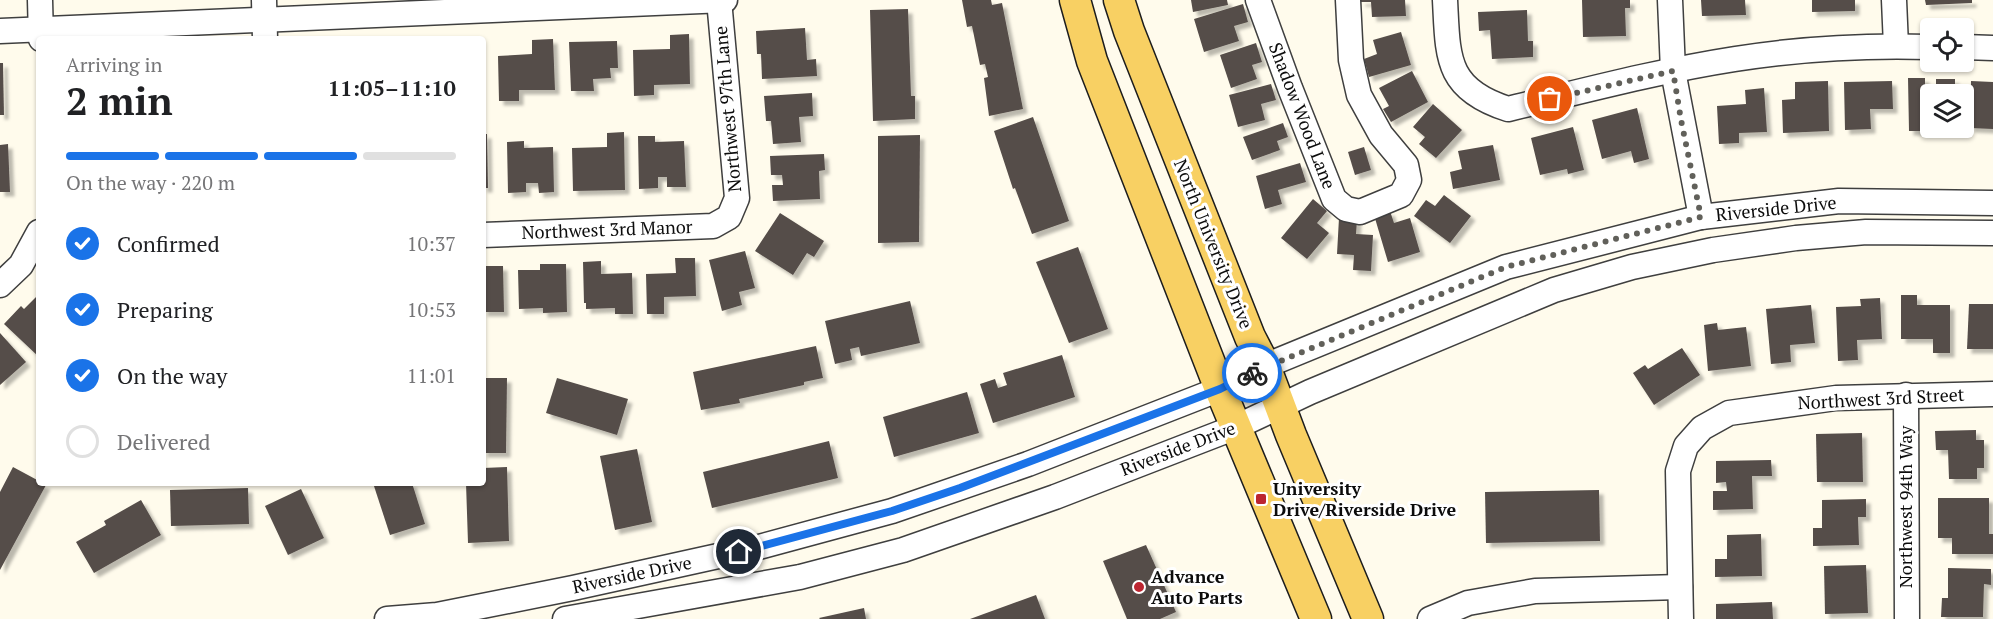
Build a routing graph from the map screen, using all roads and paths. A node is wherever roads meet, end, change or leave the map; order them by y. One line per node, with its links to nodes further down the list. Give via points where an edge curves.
1 (40, 0): 12 (street)
2 (721, 0): 10 (street); 19 (street, Northwest 97th Lane, via 737,198)
3 (1075, 0): 26 (main road, via 1092,61)
4 (1119, 0): 25 (main road, North University Drive, via 1250,337)
5 (1258, 0): 6 (street, Shadow Wood Lane, via 1334,199 1346,209 1360,212 1401,195 1409,180 1406,165 1359,96 1351,60)
6 (1348, 0)
7 (1445, 0): 17 (street, via 1451,67 1468,89 1487,102 1508,108)
8 (1670, 0): 17 (street)
9 (1894, 0): 13 (street)
10 (264, 20): 12 (street)
11 (0, 31): 12 (street)
12 (41, 34)
13 (1896, 46): 14 (street); 17 (street, via 1811,50)
14 (1920, 46)
15 (1974, 47): 16 (street)
16 (1993, 48)
17 (1673, 71): 20 (street)
18 (1993, 203): 20 (street, Riverside Drive, via 1839,201)
19 (729, 217): 22 (street, Northwest 3rd Manor, via 713,226)
20 (1701, 217): 25 (street, Riverside Drive, via 1506,267)
21 (1993, 233): 29 (street, Riverside Drive, via 1866,232 1796,238 1632,267 1554,290)
22 (486, 235)
23 (36, 238): 24 (street, via 21,265)
24 (0, 285)
25 (1265, 366): 26 (street, Riverside Drive); 29 (main road, North University Drive)
26 (1220, 389): 30 (main road); 31 (street, Riverside Drive, via 1028,464 892,511 759,547)
27 (1993, 394): 28 (street, Northwest 3rd Street)
28 (1906, 395): 32 (street, Northwest 3rd Street, via 1765,407 1730,413 1702,428 1686,446 1678,471); 41 (street, Northwest 94th Way)
29 (1280, 406): 30 (street, Riverside Drive); 38 (main road, North University Drive)
30 (1236, 427): 34 (street, Riverside Drive, via 903,550 800,577); 37 (main road)
31 (584, 586): 33 (street, Riverside Drive); 34 (street)
32 (1680, 587): 39 (street, via 1535,591 1468,603); 40 (street)
33 (437, 615): 35 (street, Riverside Drive); 36 (street, Riverside Drive)
34 (584, 618)
35 (387, 619)
36 (498, 619)
37 (1316, 619)
38 (1368, 619)
39 (1430, 619)
40 (1681, 619)
41 (1907, 619)

